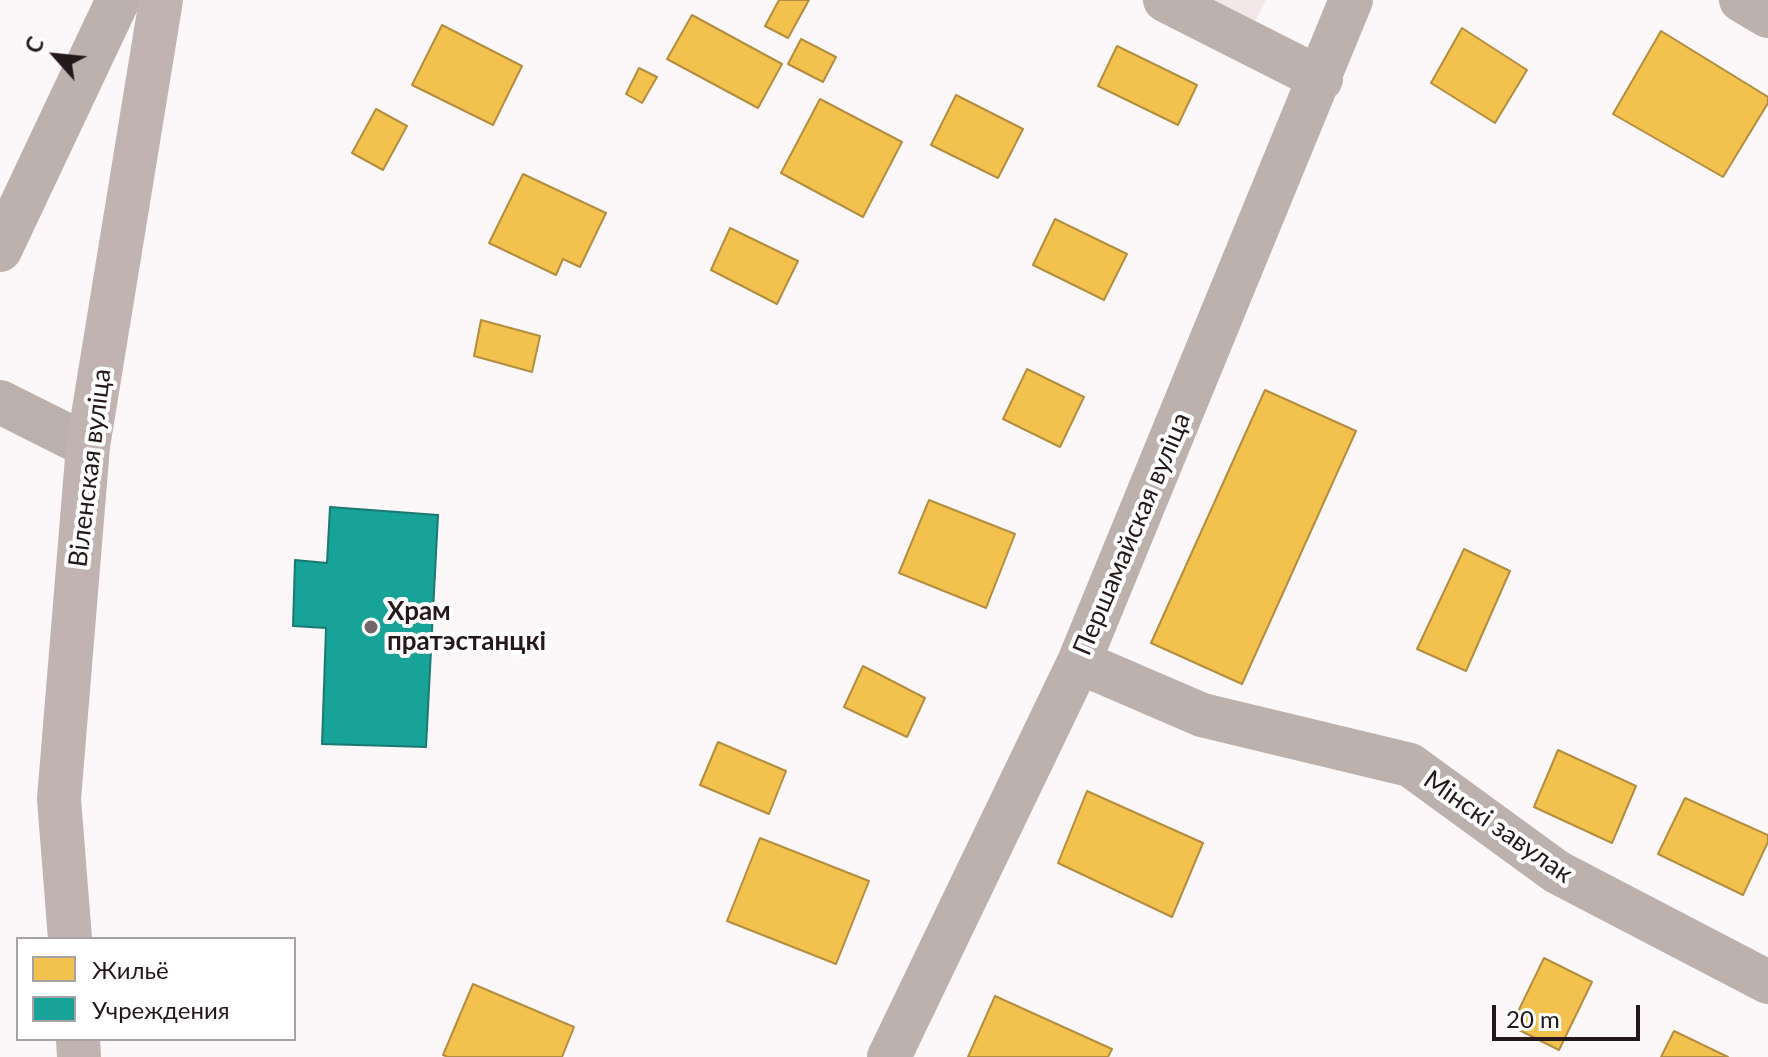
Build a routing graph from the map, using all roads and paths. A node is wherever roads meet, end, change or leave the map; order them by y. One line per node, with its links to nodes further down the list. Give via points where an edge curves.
1 (118, 0): 8 (street)
2 (161, 0): 10 (main road, Віленская вуліца)
3 (1165, 0): 7 (street)
4 (1351, 0): 7 (street, Першамайская вуліца)
5 (1741, 0): 6 (street)
6 (1768, 16)
7 (1321, 79): 11 (street, Першамайская вуліца)
8 (0, 250)
9 (0, 402): 10 (street)
10 (88, 446): 12 (main road, Віленская вуліца, via 59,799)
11 (1079, 662): 13 (street, Мінскі завулак, via 1202,715 1410,765 1557,872); 14 (street, Першамайская вуліца)
12 (70, 937)
13 (1768, 982)
14 (889, 1057)

